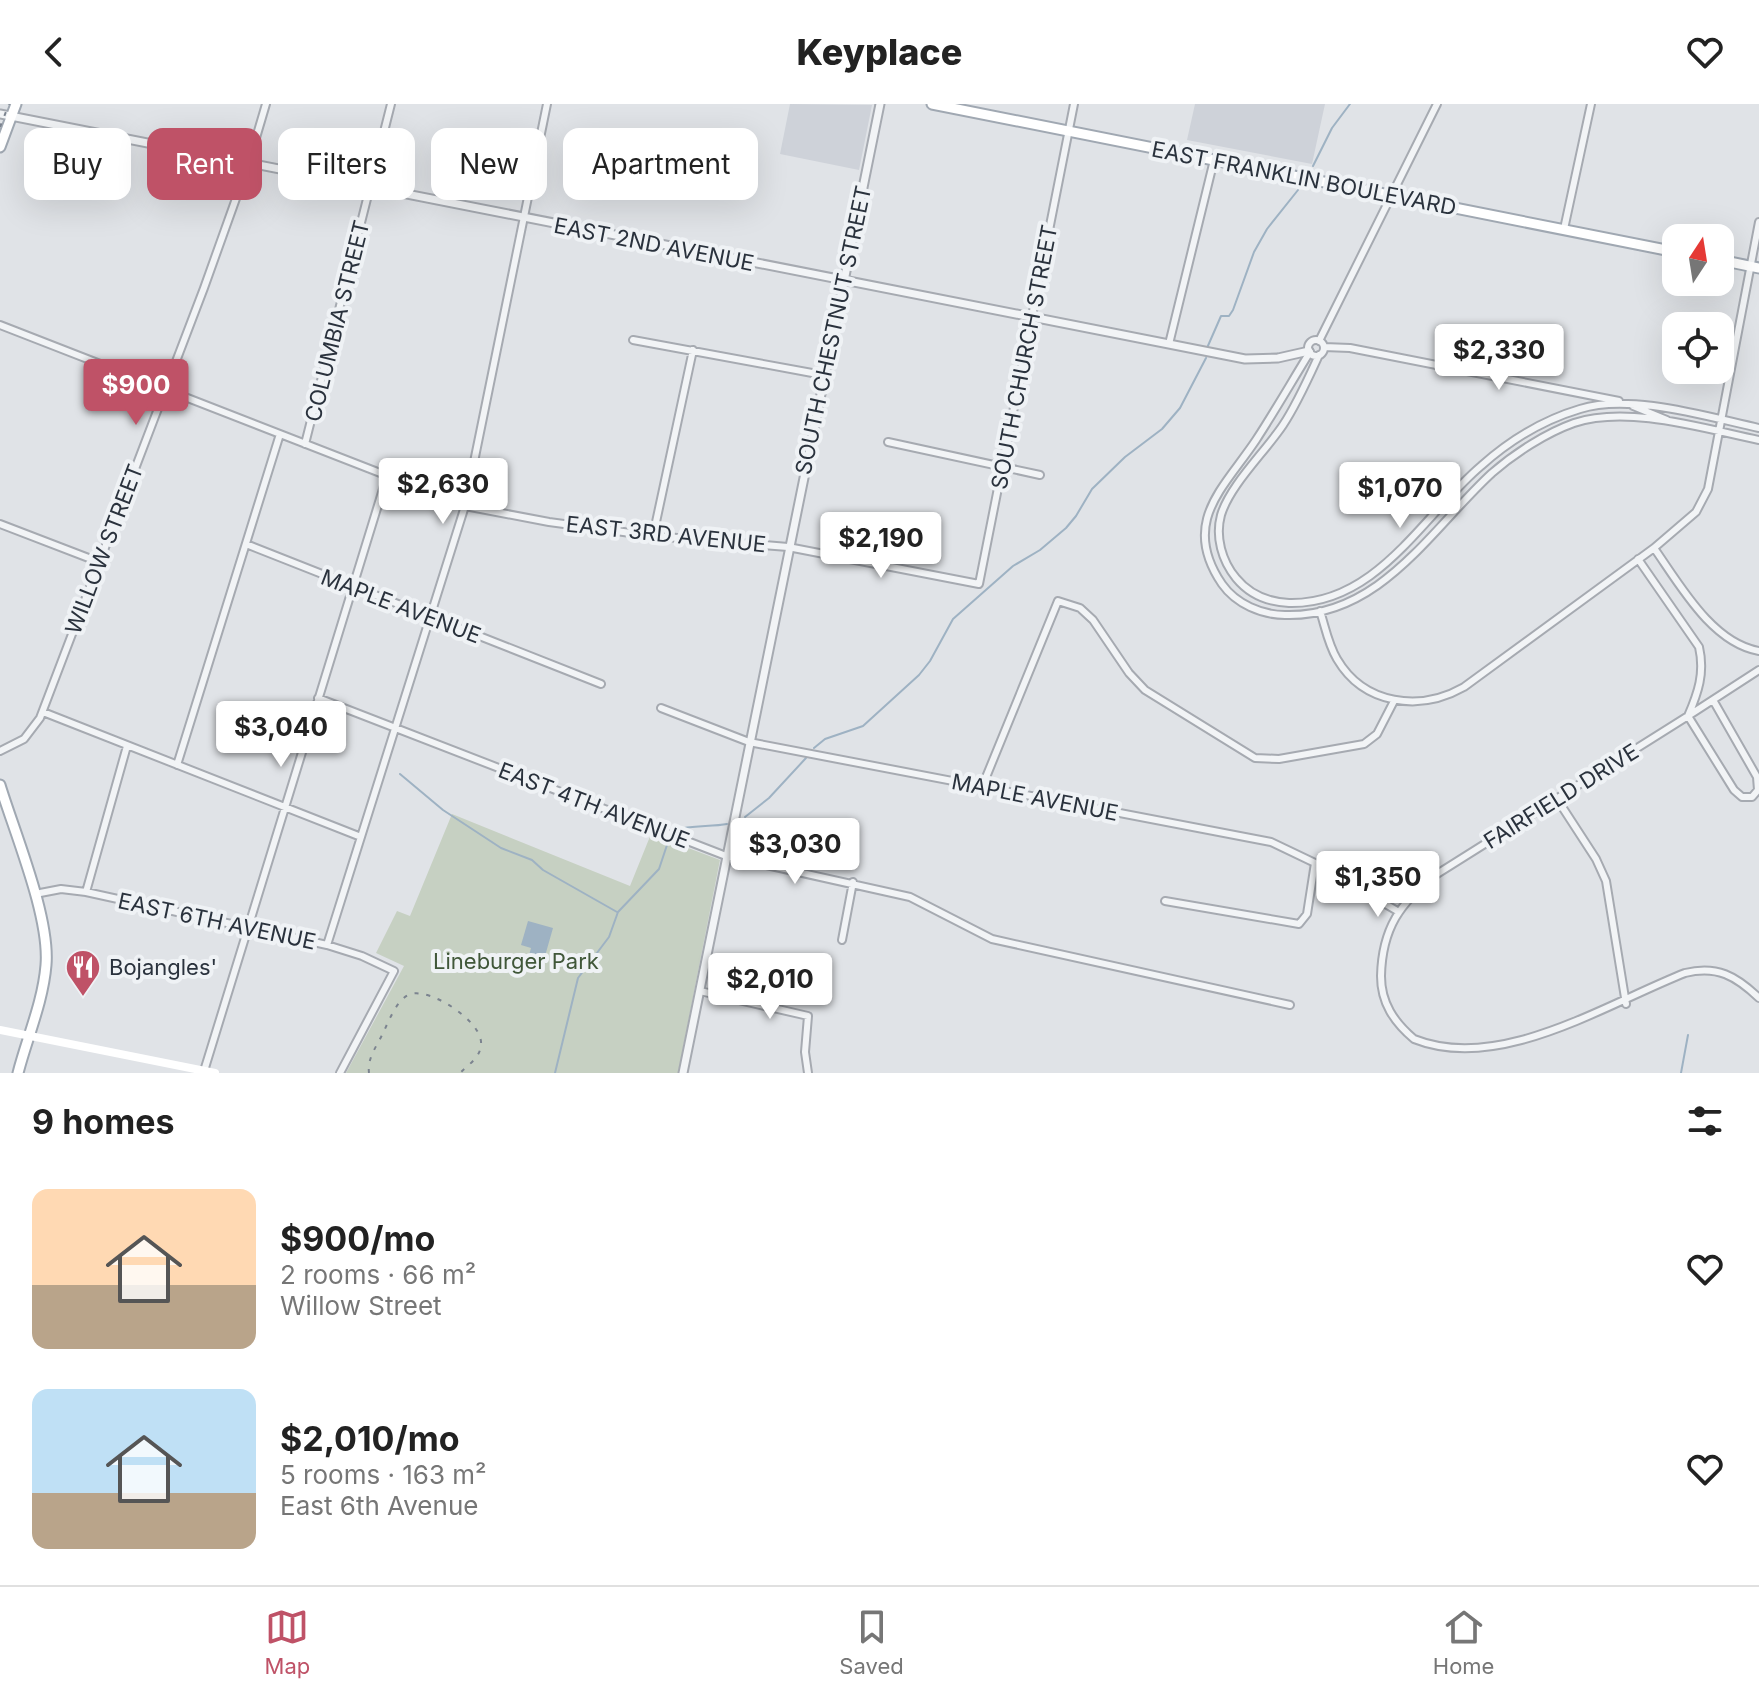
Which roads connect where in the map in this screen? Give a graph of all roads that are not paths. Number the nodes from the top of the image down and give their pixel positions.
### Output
1 (16, 104) edge
2 (266, 104) edge
3 (391, 104) edge
4 (547, 104) edge
5 (880, 104) edge
6 (932, 104) edge
7 (1074, 104) edge
8 (1437, 104) edge
9 (1591, 104) edge
10 (0, 114) edge
11 (11, 117) junction
12 (259, 128) edge
13 (385, 128) edge
14 (1069, 131) junction
15 (147, 145) edge
16 (0, 147) edge
17 (1214, 160) junction
18 (1394, 195) junction
19 (415, 197) edge
20 (235, 200) edge
21 (368, 200) edge
22 (523, 219) junction
23 (1759, 222) edge
24 (1564, 229) junction
25 (1662, 249) edge
26 (1734, 263) edge
27 (1754, 267) edge
28 (843, 281) junction
29 (1032, 318) junction
30 (0, 325) edge
31 (633, 340) dead end
32 (1169, 344) junction
33 (1322, 344) junction
34 (693, 350) junction
35 (1309, 351) junction
36 (1319, 355) junction
37 (823, 375) junction
38 (166, 390) junction
39 (1625, 402) junction
40 (1719, 419) junction
41 (1676, 424) junction
42 (1759, 428) edge
43 (1717, 432) junction
44 (280, 434) junction
45 (1759, 440) edge
46 (888, 442) dead end
47 (305, 444) junction
48 (1003, 467) junction
49 (1040, 475) dead end
50 (387, 476) junction
51 (465, 506) junction
52 (0, 524) edge
53 (653, 536) junction
54 (246, 544) junction
55 (788, 547) junction
56 (1654, 548) junction
57 (1638, 559) junction
58 (99, 562) junction
59 (979, 584) joint
60 (353, 587) junction
61 (1316, 600) junction
62 (1320, 611) junction
63 (430, 617) junction
64 (1759, 651) edge
65 (1759, 670) edge
66 (601, 684) dead end
67 (318, 698) junction
68 (1713, 700) junction
69 (1394, 701) junction
70 (661, 708) dead end
71 (43, 712) junction
72 (1688, 716) junction
73 (395, 727) junction
74 (749, 742) junction
75 (127, 746) junction
76 (0, 751) edge
77 (177, 765) junction
78 (0, 785) edge
79 (982, 787) junction
80 (1557, 799) junction
81 (285, 807) junction
82 (5, 817) edge
83 (361, 837) junction
84 (726, 856) junction
85 (1315, 863) junction
86 (853, 882) junction
87 (86, 892) junction
88 (35, 894) junction
89 (1165, 901) dead end
90 (1399, 912) junction
91 (247, 927) junction
92 (842, 940) dead end
93 (327, 945) junction
94 (700, 991) junction
95 (1759, 998) edge
96 (1626, 1004) junction
97 (1290, 1005) dead end
98 (1579, 1029) dead end
99 (0, 1030) edge
100 (29, 1035) junction
101 (1432, 1052) dead end
102 (204, 1071) junction
103 (18, 1073) edge
104 (215, 1073) edge
105 (340, 1073) edge
106 (683, 1073) edge
107 (808, 1073) edge

1 - 11 main road
2 - 12 street, WILLOW STREET
3 - 13 street, COLUMBIA STREET
4 - 22 street
5 - 28 street, SOUTH CHESTNUT STREET
6 - 14 main road, EAST FRANKLIN BOULEVARD
7 - 14 street, SOUTH CHURCH STREET
8 - 18 street
9 - 24 street
10 - 11 street, EAST 2ND AVENUE
11 - 15 street, EAST 2ND AVENUE
11 - 16 main road
14 - 17 main road, EAST FRANKLIN BOULEVARD
14 - 29 street, SOUTH CHURCH STREET
17 - 18 main road, EAST FRANKLIN BOULEVARD
17 - 32 street
18 - 24 main road, EAST FRANKLIN BOULEVARD
18 - 33 street
19 - 22 street, EAST 2ND AVENUE
20 - 38 street, WILLOW STREET
21 - 47 street, COLUMBIA STREET
22 - 28 street, EAST 2ND AVENUE
22 - 51 street
23 - 27 street
24 - 25 main road, EAST FRANKLIN BOULEVARD
26 - 27 main road
27 - 40 street
28 - 29 street, EAST 2ND AVENUE
28 - 37 street, SOUTH CHESTNUT STREET
29 - 32 street, EAST 2ND AVENUE
29 - 48 street, SOUTH CHURCH STREET
30 - 38 street, EAST 3RD AVENUE
31 - 34 street
32 - 35 street, EAST 2ND AVENUE
33 - 35 street
33 - 36 street
33 - 39 street
34 - 37 street
34 - 53 street
35 - 36 street
35 - 62 street
36 - 61 street
37 - 55 street, SOUTH CHESTNUT STREET
38 - 44 street, EAST 3RD AVENUE
38 - 58 street, WILLOW STREET
39 - 40 street
39 - 41 street
39 - 61 street
40 - 42 street
40 - 43 street
41 - 43 street
41 - 62 street
43 - 45 street
43 - 56 street
44 - 47 street, EAST 3RD AVENUE
44 - 54 street
46 - 48 street
47 - 50 street, EAST 3RD AVENUE
48 - 49 street
48 - 59 street, SOUTH CHURCH STREET
50 - 51 street, EAST 3RD AVENUE
50 - 60 street
51 - 53 street, EAST 3RD AVENUE
51 - 63 street
52 - 58 street
53 - 55 street, EAST 3RD AVENUE
54 - 60 street, MAPLE AVENUE
54 - 77 street
55 - 59 street, EAST 3RD AVENUE
55 - 74 street, SOUTH CHESTNUT STREET
56 - 57 street
56 - 64 street
57 - 69 street
57 - 72 street
58 - 71 street, WILLOW STREET
60 - 63 street, MAPLE AVENUE
60 - 67 street
61 - 62 street
62 - 69 street
63 - 66 street, MAPLE AVENUE
63 - 73 street
65 - 68 street, FAIRFIELD DRIVE
67 - 73 street, EAST 4TH AVENUE
67 - 81 street
68 - 72 street, FAIRFIELD DRIVE
68 - 72 street
69 - 79 street
70 - 74 street, MAPLE AVENUE
71 - 75 street
71 - 76 street, WILLOW STREET
72 - 80 street, FAIRFIELD DRIVE
73 - 83 street
73 - 84 street, EAST 4TH AVENUE
74 - 79 street, MAPLE AVENUE
74 - 84 street, SOUTH CHESTNUT STREET
75 - 77 street
75 - 87 street
77 - 81 street
78 - 82 main road
79 - 85 street, MAPLE AVENUE
80 - 90 street, FAIRFIELD DRIVE
80 - 96 street
81 - 83 street
81 - 91 street
82 - 88 main road
83 - 93 street
84 - 86 street, EAST 4TH AVENUE
84 - 94 street, SOUTH CHESTNUT STREET
85 - 89 street
85 - 90 street, MAPLE AVENUE
86 - 92 street
86 - 97 street, EAST 4TH AVENUE
87 - 88 street, EAST 6TH AVENUE
87 - 91 street, EAST 6TH AVENUE
88 - 100 main road
90 - 101 street, FAIRFIELD DRIVE
91 - 93 street, EAST 6TH AVENUE
91 - 102 street
93 - 105 street, EAST 6TH AVENUE
94 - 106 street, SOUTH CHESTNUT STREET
94 - 107 street
95 - 96 street
96 - 98 street
99 - 100 main road
100 - 102 main road
100 - 103 main road
102 - 104 main road

